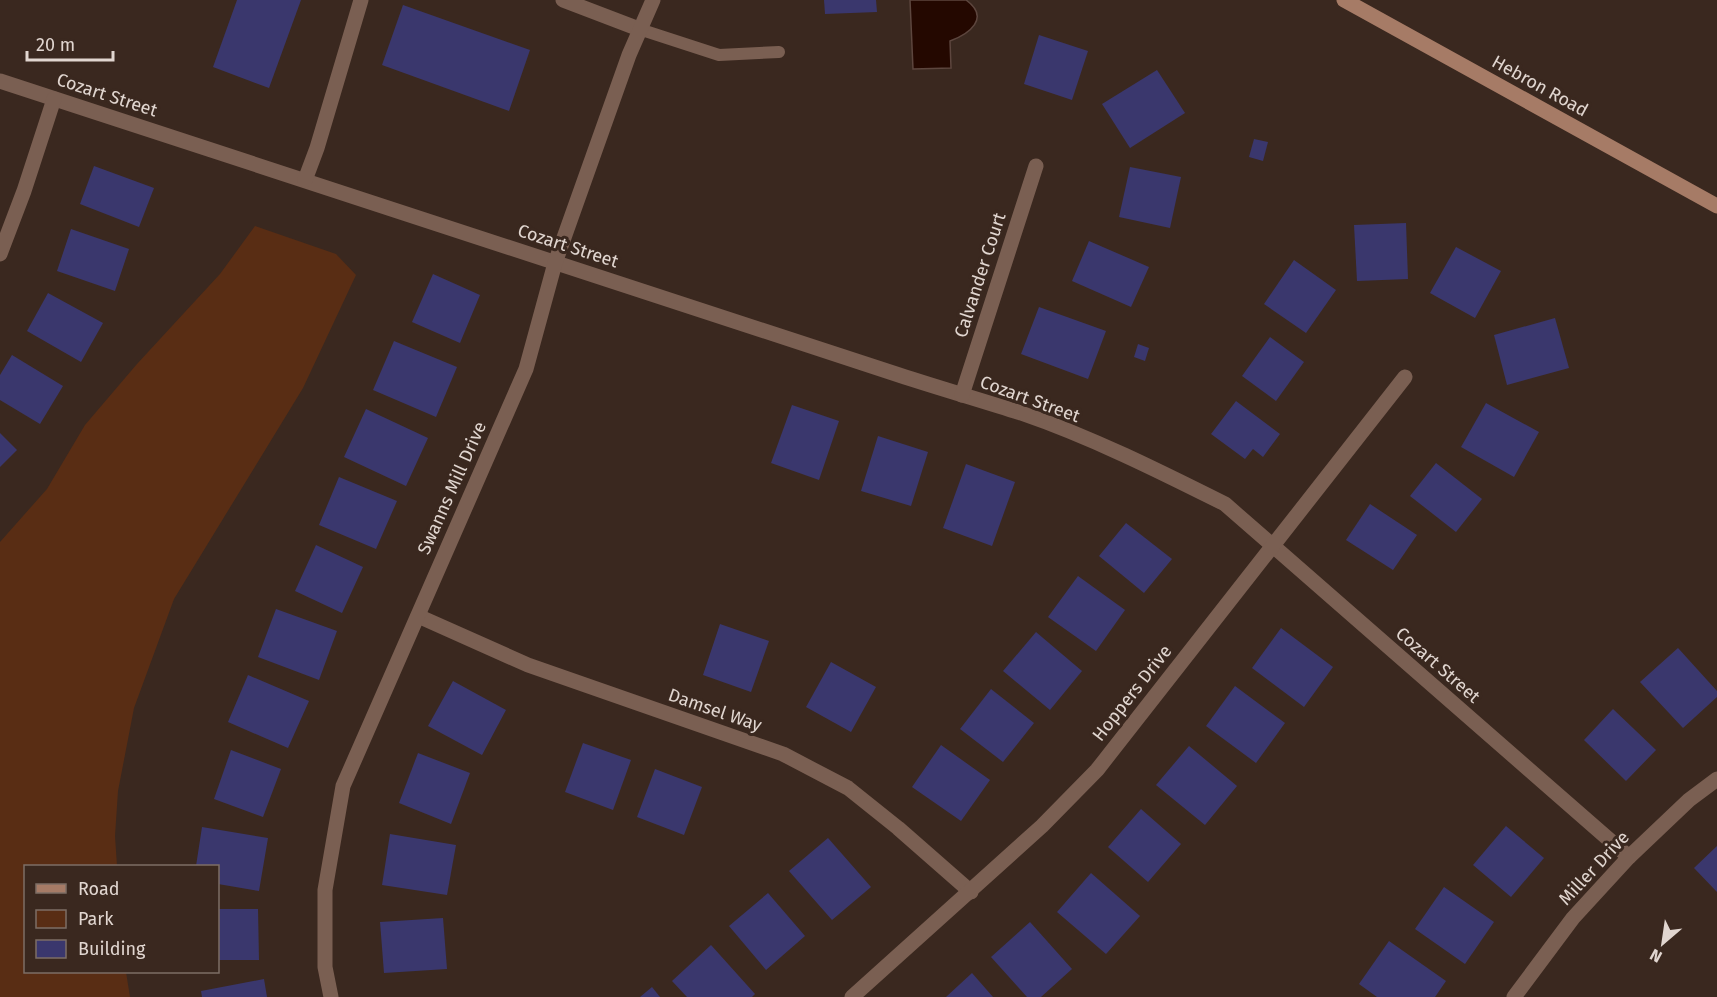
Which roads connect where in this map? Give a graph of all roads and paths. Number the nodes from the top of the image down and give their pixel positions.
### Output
1 (361, 0) edge
2 (563, 0) edge
3 (652, 0) edge
4 (1344, 0) edge
5 (639, 29) junction
6 (779, 52) dead end
7 (0, 81) edge
8 (54, 99) junction
9 (1036, 166) dead end
10 (304, 180) junction
11 (1717, 206) edge
12 (0, 254) edge
13 (555, 263) junction
14 (1405, 377) dead end
15 (962, 395) junction
16 (1272, 545) junction
17 (418, 616) junction
18 (1717, 779) edge
19 (1629, 857) junction
20 (971, 892) junction
21 (331, 997) edge
22 (852, 997) edge
23 (1514, 997) edge

1 - 10 street
2 - 5 street
3 - 5 street, Swanns Mill Drive
4 - 11 street, Hebron Road
5 - 6 lane
5 - 13 street, Swanns Mill Drive
7 - 8 street, Cozart Street
8 - 10 street, Cozart Street
8 - 12 street
9 - 15 street, Calvander Court
10 - 13 street, Cozart Street
13 - 15 street, Cozart Street
13 - 17 street, Swanns Mill Drive
14 - 16 street, Hoppers Drive
15 - 16 street, Cozart Street
16 - 19 street, Cozart Street
16 - 20 street, Hoppers Drive
17 - 20 street, Damsel Way
17 - 21 street, Swanns Mill Drive
18 - 19 street, Miller Drive
19 - 23 street, Miller Drive
20 - 22 street, Hoppers Drive

